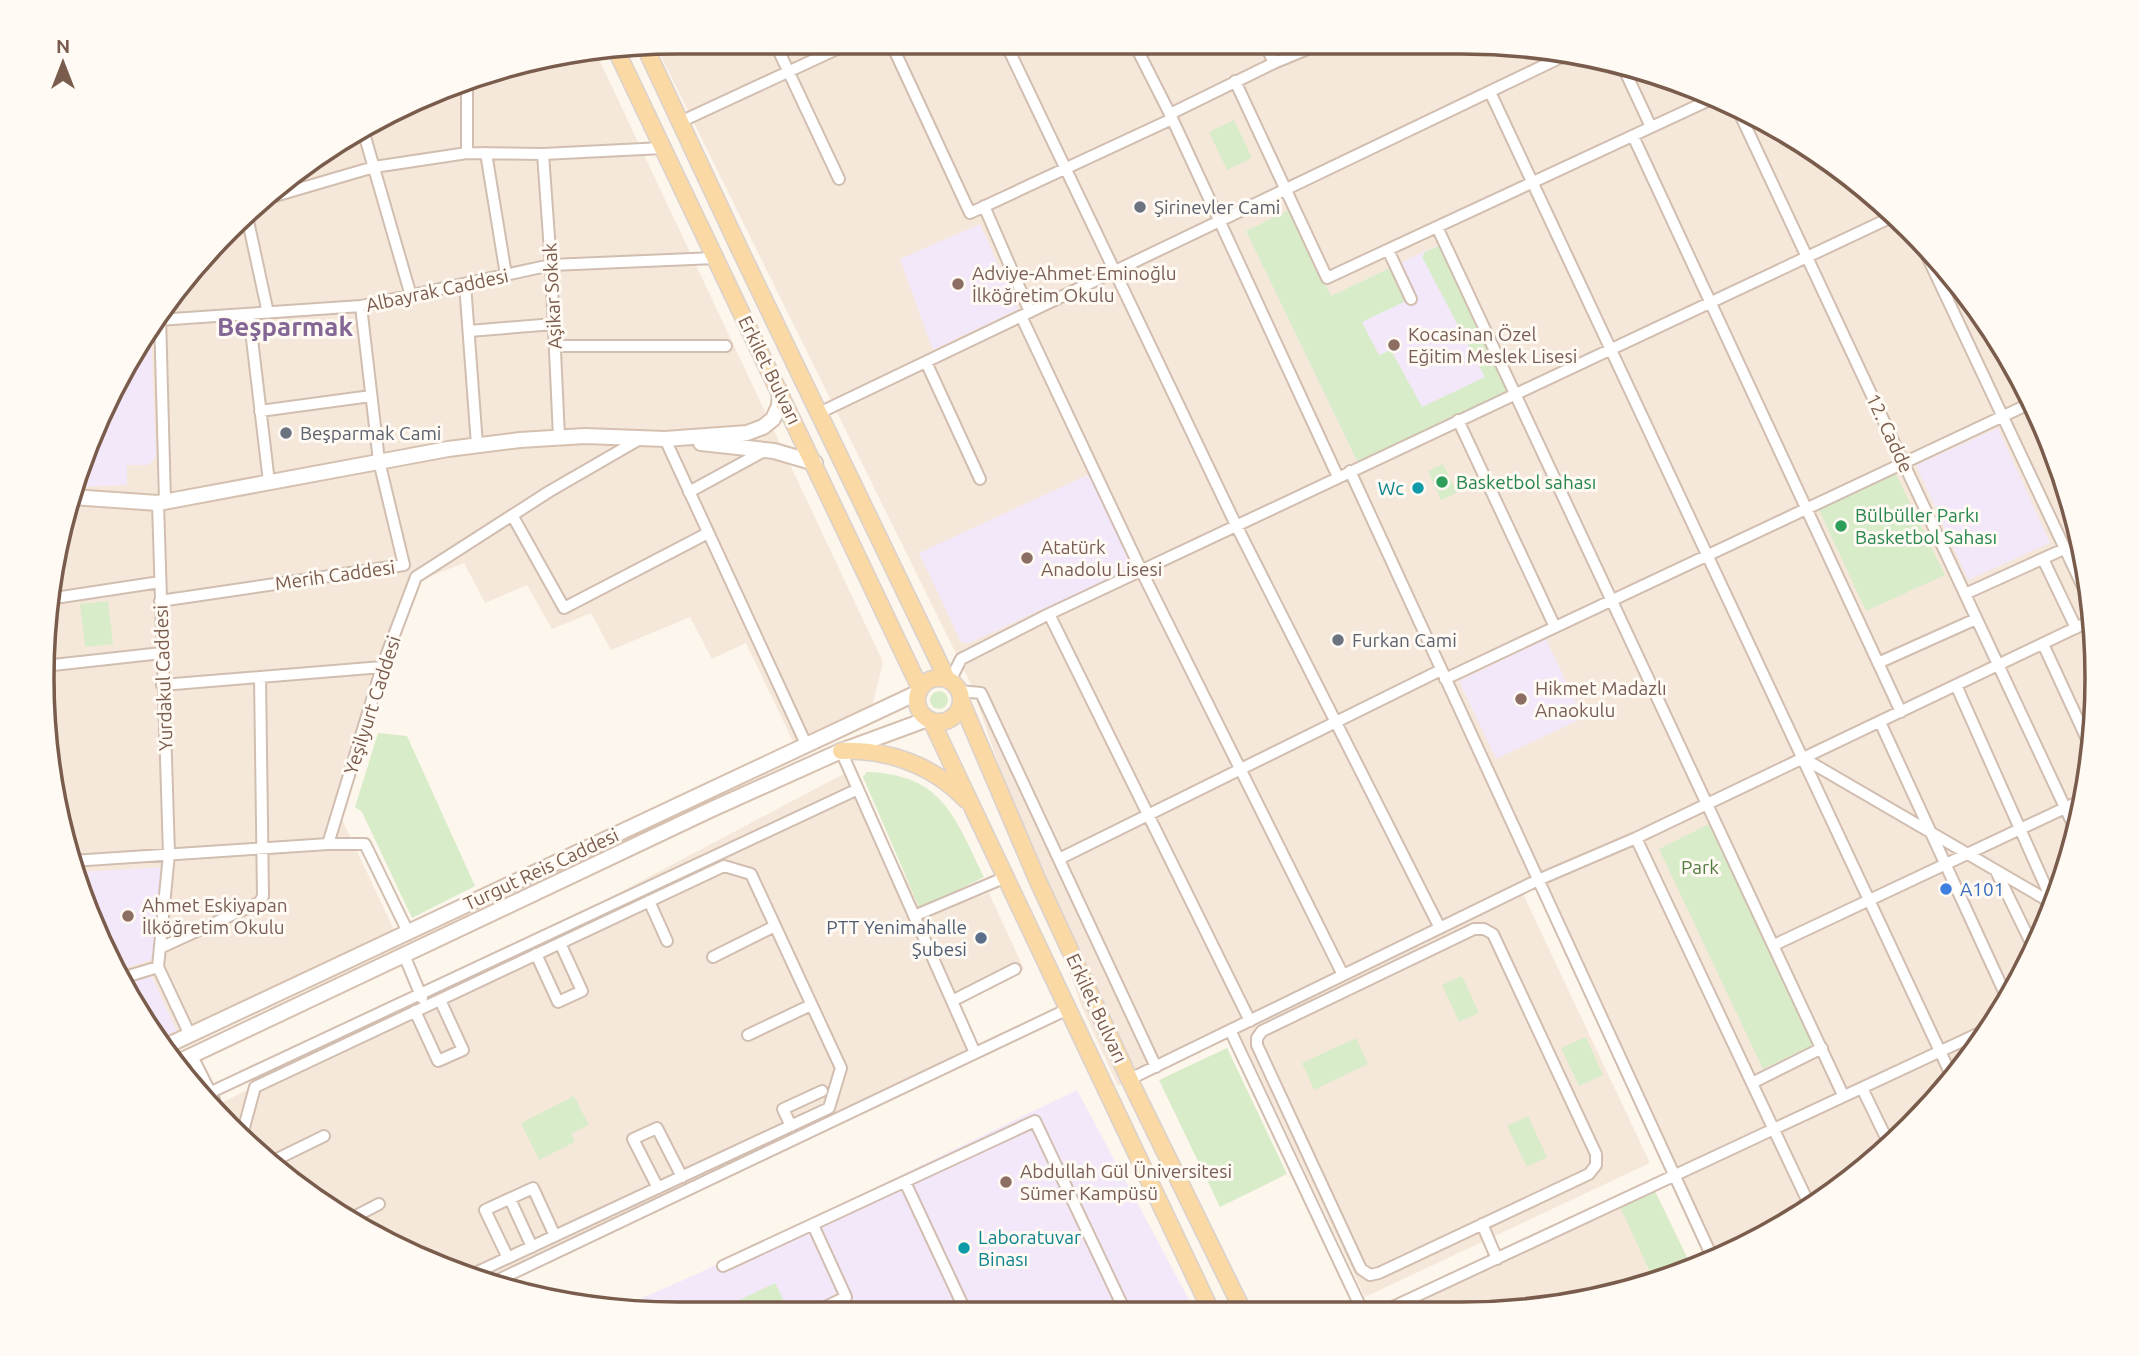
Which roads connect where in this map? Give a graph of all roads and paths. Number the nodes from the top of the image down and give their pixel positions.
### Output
1 (780, 54) edge
2 (827, 54) edge
3 (896, 54) edge
4 (1011, 54) edge
5 (1140, 54) edge
6 (1270, 54) edge
7 (1296, 54) edge
8 (650, 55) edge
9 (620, 58) edge
10 (1553, 62) edge
11 (1274, 63) junction
12 (789, 72) junction
13 (1628, 78) edge
14 (1235, 81) junction
15 (467, 91) edge
16 (1490, 92) junction
17 (1703, 103) edge
18 (1171, 117) junction
19 (680, 122) junction
20 (1744, 123) edge
21 (1651, 127) junction
22 (1633, 136) junction
23 (365, 138) edge
24 (663, 148) junction
25 (467, 153) junction
26 (486, 153) junction
27 (543, 154) junction
28 (374, 167) junction
29 (1065, 169) junction
30 (839, 179) dead end
31 (1533, 183) junction
32 (1286, 190) junction
33 (287, 193) edge
34 (985, 206) junction
35 (1884, 221) edge
36 (1218, 222) junction
37 (248, 226) edge
38 (1437, 227) junction
39 (1388, 250) junction
40 (1808, 256) junction
41 (715, 258) junction
42 (551, 265) junction
43 (1114, 272) junction
44 (1935, 273) edge
45 (506, 275) junction
46 (465, 284) junction
47 (411, 296) junction
48 (1411, 299) dead end
49 (1710, 302) junction
50 (361, 306) junction
51 (268, 313) junction
52 (249, 314) junction
53 (1026, 314) junction
54 (168, 318) edge
55 (554, 324) junction
56 (159, 331) edge
57 (469, 331) junction
58 (555, 346) junction
59 (726, 346) dead end
60 (1611, 347) junction
61 (926, 362) junction
62 (780, 391) junction
63 (1514, 393) junction
64 (372, 396) junction
65 (2022, 407) edge
66 (260, 411) junction
67 (819, 413) junction
68 (2003, 416) junction
69 (1458, 420) junction
70 (559, 437) junction
71 (643, 438) junction
72 (665, 439) junction
73 (477, 445) junction
74 (766, 450) junction
75 (379, 461) junction
76 (815, 463) junction
77 (1904, 463) junction
78 (1350, 471) junction
79 (1338, 477) junction
80 (980, 479) dead end
81 (269, 482) junction
82 (690, 492) junction
83 (81, 498) edge
84 (162, 502) junction
85 (1807, 509) junction
86 (512, 515) junction
87 (1236, 525) junction
88 (708, 533) junction
89 (2064, 549) junction
90 (1708, 555) junction
91 (2043, 559) junction
92 (404, 565) junction
93 (1141, 570) junction
94 (2075, 572) edge
95 (416, 577) junction
96 (160, 582) junction
97 (1965, 594) junction
98 (60, 597) edge
99 (160, 601) junction
100 (1612, 601) junction
101 (1049, 614) junction
102 (1976, 618) junction
103 (2082, 625) edge
104 (1555, 627) junction
105 (2076, 628) junction
106 (2043, 644) junction
107 (162, 653) junction
108 (1878, 663) junction
109 (55, 665) edge
110 (1997, 665) junction
111 (382, 667) junction
112 (1443, 674) junction
113 (260, 677) junction
114 (162, 685) junction
115 (1956, 685) junction
116 (955, 688) junction
117 (919, 690) junction
118 (1901, 712) junction
119 (929, 719) junction
120 (1335, 722) junction
121 (1880, 722) junction
122 (2082, 729) edge
123 (806, 744) junction
124 (841, 751) junction
125 (1803, 758) junction
126 (1240, 769) junction
127 (858, 789) junction
128 (1707, 804) junction
129 (2072, 805) edge
130 (973, 806) junction
131 (2065, 808) junction
132 (1149, 815) junction
133 (2069, 816) edge
134 (2020, 829) junction
135 (1931, 833) junction
136 (1636, 838) junction
137 (328, 844) junction
138 (264, 848) junction
139 (169, 854) junction
140 (1968, 854) junction
141 (1059, 859) junction
142 (82, 860) edge
143 (1946, 864) junction
144 (1996, 871) junction
145 (1006, 877) junction
146 (1538, 880) junction
147 (2047, 891) edge
148 (2044, 898) edge
149 (1870, 900) junction
150 (649, 901) junction
151 (914, 916) junction
152 (775, 926) junction
153 (1440, 928) junction
154 (408, 932) junction
155 (2028, 937) edge
156 (667, 941) dead end
157 (560, 943) junction
158 (1774, 945) junction
159 (160, 948) junction
160 (536, 954) junction
161 (404, 955) junction
162 (713, 957) dead end
163 (158, 967) junction
164 (1015, 969) dead end
165 (130, 975) edge
166 (1343, 975) junction
167 (2002, 988) edge
168 (421, 994) junction
169 (440, 1000) junction
170 (952, 1001) junction
171 (811, 1005) junction
172 (421, 1009) junction
173 (1068, 1009) junction
174 (1250, 1021) junction
175 (1230, 1030) junction
176 (190, 1035) junction
177 (748, 1035) dead end
178 (1971, 1038) edge
179 (172, 1043) edge
180 (1822, 1048) junction
181 (1940, 1052) junction
182 (975, 1053) junction
183 (192, 1056) junction
184 (184, 1059) edge
185 (1156, 1067) junction
186 (1948, 1068) edge
187 (1130, 1079) junction
188 (204, 1083) edge
189 (1752, 1083) junction
190 (1863, 1088) junction
191 (822, 1091) dead end
192 (214, 1094) edge
193 (1843, 1096) junction
194 (244, 1126) edge
195 (790, 1126) junction
196 (1774, 1128) junction
197 (1885, 1135) edge
198 (324, 1136) dead end
199 (280, 1158) edge
200 (1673, 1176) junction
201 (682, 1177) junction
202 (905, 1182) junction
203 (658, 1188) junction
204 (1806, 1198) edge
205 (510, 1199) junction
206 (379, 1204) dead end
207 (360, 1214) edge
208 (1482, 1224) junction
209 (813, 1225) junction
210 (555, 1236) junction
211 (532, 1247) junction
212 (1709, 1250) edge
213 (508, 1258) junction
214 (1497, 1259) junction
215 (723, 1266) dead end
216 (482, 1270) edge
217 (505, 1277) edge
218 (836, 1302) edge
219 (961, 1302) edge
220 (1121, 1302) edge
221 (1207, 1302) edge
222 (1239, 1302) edge
223 (1358, 1302) edge
224 (1404, 1302) edge

1 - 12 street
2 - 12 street
3 - 34 street
4 - 29 street
5 - 18 street
6 - 11 street
7 - 11 street
8 - 19 main road, Erkilet Bulvarı
9 - 24 main road, Erkilet Bulvarı
10 - 16 street
11 - 14 street
12 - 19 street
12 - 30 street
13 - 21 street
14 - 18 street
14 - 32 street
15 - 25 street
16 - 31 street
16 - 32 street
17 - 21 street
18 - 29 street
18 - 36 street
19 - 67 main road, Erkilet Bulvarı
20 - 40 street, 12. Cadde
21 - 22 street
22 - 31 street
22 - 49 street
23 - 28 street
24 - 27 street
24 - 41 main road, Erkilet Bulvarı
25 - 26 street
25 - 28 street
26 - 27 street
26 - 45 street
27 - 42 street, Aşikar Sokak
28 - 33 street
28 - 47 street
29 - 34 street
29 - 43 street
31 - 38 street
31 - 60 street
32 - 36 street
32 - 39 street
34 - 53 street
35 - 40 street
36 - 43 street
36 - 79 street
37 - 51 street
38 - 39 street
38 - 63 street
39 - 48 street
40 - 49 street
40 - 77 street, 12. Cadde
41 - 42 street, Albayrak Caddesi
41 - 62 main road, Erkilet Bulvarı
42 - 45 street, Albayrak Caddesi
42 - 55 street, Aşikar Sokak
43 - 53 street
43 - 87 street
44 - 68 street
45 - 46 street, Albayrak Caddesi
46 - 47 street, Albayrak Caddesi
46 - 57 street
47 - 50 street, Albayrak Caddesi
49 - 60 street
49 - 85 street
50 - 51 street, Albayrak Caddesi
50 - 64 street, Merih Caddesi
51 - 52 street, Albayrak Caddesi
52 - 54 street, Albayrak Caddesi
52 - 66 street
53 - 61 street
53 - 93 street
55 - 57 street
55 - 58 street, Aşikar Sokak
56 - 84 street, Yurdakul Caddesi
57 - 73 street
58 - 59 street
58 - 70 street, Aşikar Sokak
60 - 63 street
60 - 90 street
61 - 67 street
61 - 80 street
62 - 72 street
62 - 76 main road, Erkilet Bulvarı
63 - 69 street
63 - 100 street
64 - 66 street
64 - 75 street, Merih Caddesi
65 - 68 street
66 - 81 street
67 - 116 main road, Erkilet Bulvarı
68 - 77 street
68 - 89 street
69 - 78 street
69 - 104 street
70 - 71 street
70 - 73 street
71 - 72 street
71 - 86 street
72 - 74 street
72 - 82 street
73 - 75 street
74 - 76 street
74 - 82 street
75 - 81 street
75 - 92 street, Merih Caddesi
76 - 117 main road, Erkilet Bulvarı
77 - 85 street
77 - 97 street, 12. Cadde
78 - 79 street
78 - 112 street
79 - 87 street
81 - 84 street
82 - 88 street
83 - 84 street
84 - 96 street, Yurdakul Caddesi
85 - 90 street
85 - 108 street
86 - 88 street
86 - 95 street
87 - 93 street
87 - 120 street
88 - 123 street
89 - 91 street
89 - 94 street
90 - 100 street
90 - 125 street
91 - 97 street
91 - 105 street
92 - 95 street
92 - 99 street, Merih Caddesi
93 - 101 street
93 - 126 street
95 - 111 street, Yeşilyurt Caddesi
96 - 98 street
96 - 99 street, Yurdakul Caddesi
97 - 102 street, 12. Cadde
99 - 107 street, Yurdakul Caddesi
100 - 104 street
100 - 128 street
101 - 116 street
101 - 132 street
102 - 108 street
102 - 110 street, 12. Cadde
103 - 105 street
104 - 112 street
105 - 106 street
106 - 110 street
106 - 122 street
107 - 109 street
107 - 114 street, Yurdakul Caddesi
108 - 118 street
110 - 115 street
110 - 131 street, 12. Cadde
111 - 113 street
111 - 137 street, Yeşilyurt Caddesi
112 - 120 street
112 - 146 street
113 - 114 street
113 - 138 street
114 - 139 street, Yurdakul Caddesi
115 - 118 street
115 - 134 street
116 - 117 main road
116 - 119 main road
116 - 141 street
116 - 187 main road, Erkilet Bulvarı
117 - 119 main road
117 - 123 street, Turgut Reis Caddesi
118 - 121 street
119 - 124 street, Turgut Reis Caddesi
119 - 130 main road, Erkilet Bulvarı
120 - 126 street
120 - 153 street
121 - 125 street
121 - 135 street
123 - 154 street, Turgut Reis Caddesi
124 - 127 street
124 - 130 main road
124 - 161 street, Turgut Reis Caddesi
125 - 128 street
125 - 135 street
125 - 149 street
126 - 132 street
126 - 166 street
127 - 151 street
127 - 168 street
128 - 136 street
128 - 158 street
129 - 131 street
130 - 145 main road, Erkilet Bulvarı
131 - 133 street, 12. Cadde
131 - 134 street
132 - 141 street
132 - 174 street
134 - 140 street
134 - 147 street
135 - 140 street
135 - 143 street
136 - 146 street
136 - 189 street
137 - 138 street
137 - 154 street
138 - 139 street
138 - 159 street
139 - 142 street
139 - 159 street, Yurdakul Caddesi
140 - 143 street
140 - 144 street
141 - 185 street
143 - 149 street
143 - 167 street
144 - 148 street
144 - 155 street
145 - 151 street
145 - 173 main road, Erkilet Bulvarı
146 - 153 street
146 - 200 street
149 - 158 street
149 - 181 street
150 - 152 street
150 - 156 street
150 - 157 street
151 - 170 street
152 - 162 street
152 - 171 street
153 - 166 street
154 - 176 street, Turgut Reis Caddesi
157 - 160 street
157 - 160 street
158 - 180 street
159 - 163 street, Yurdakul Caddesi
160 - 169 street
161 - 168 street
161 - 183 street, Turgut Reis Caddesi
163 - 165 street
163 - 176 street
164 - 170 street
166 - 174 street
168 - 172 street
168 - 192 street
169 - 172 street
169 - 172 street
170 - 182 street
171 - 177 street
171 - 195 street
172 - 194 street
173 - 182 street
173 - 221 main road, Erkilet Bulvarı
174 - 175 street
175 - 185 street
175 - 223 street
176 - 179 street, Turgut Reis Caddesi
178 - 181 street
180 - 189 street
180 - 193 street
181 - 186 street
181 - 190 street
182 - 217 street
183 - 184 street, Turgut Reis Caddesi
183 - 188 street
185 - 187 street
187 - 222 main road, Erkilet Bulvarı
189 - 196 street
190 - 193 street
190 - 197 street
191 - 195 street
193 - 196 street
195 - 201 street
196 - 200 street
196 - 204 street
198 - 199 street
200 - 212 street
200 - 214 street
201 - 203 street
201 - 203 street
202 - 209 street
202 - 219 street
202 - 220 street
203 - 210 street
205 - 210 street
205 - 211 street
205 - 213 street
206 - 207 street
208 - 208 street
208 - 214 street
209 - 215 street
209 - 218 street
210 - 211 street
211 - 213 street
213 - 216 street
214 - 224 street

